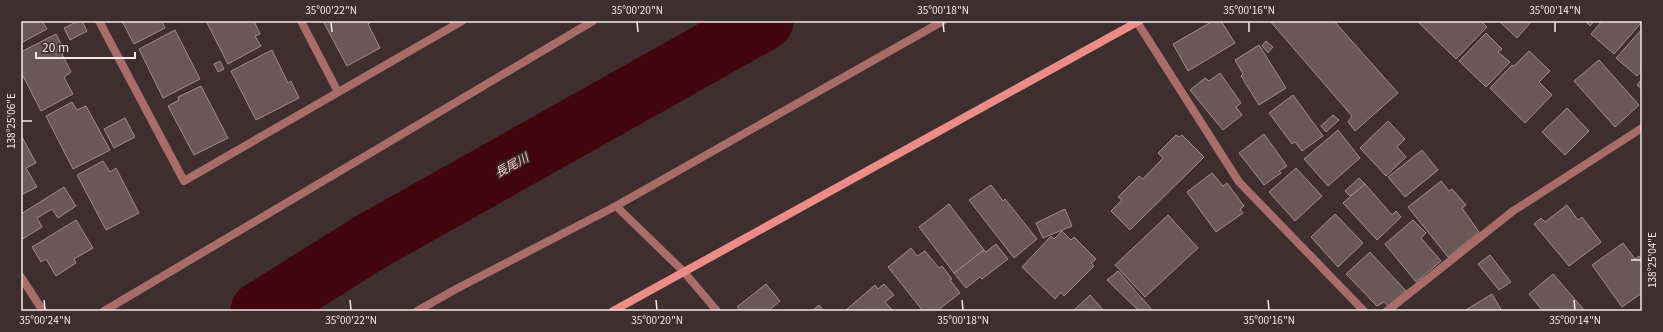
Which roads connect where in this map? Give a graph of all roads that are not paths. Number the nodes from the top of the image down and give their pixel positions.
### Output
1 (99, 21) edge
2 (301, 21) edge
3 (462, 21) edge
4 (593, 21) edge
5 (943, 21) edge
6 (1138, 22) edge
7 (338, 92) junction
8 (1641, 132) edge
9 (616, 206) junction
10 (684, 272) junction
11 (21, 277) edge
12 (43, 311) edge
13 (104, 311) edge
14 (417, 311) edge
15 (613, 311) edge
16 (717, 311) edge
17 (1364, 311) edge
18 (1386, 311) edge

1 - 7 street
2 - 7 street
3 - 7 street
4 - 13 street
5 - 9 street
6 - 10 street
6 - 17 street
8 - 18 street
9 - 10 street
9 - 14 street
10 - 15 street
10 - 16 street
11 - 12 street

